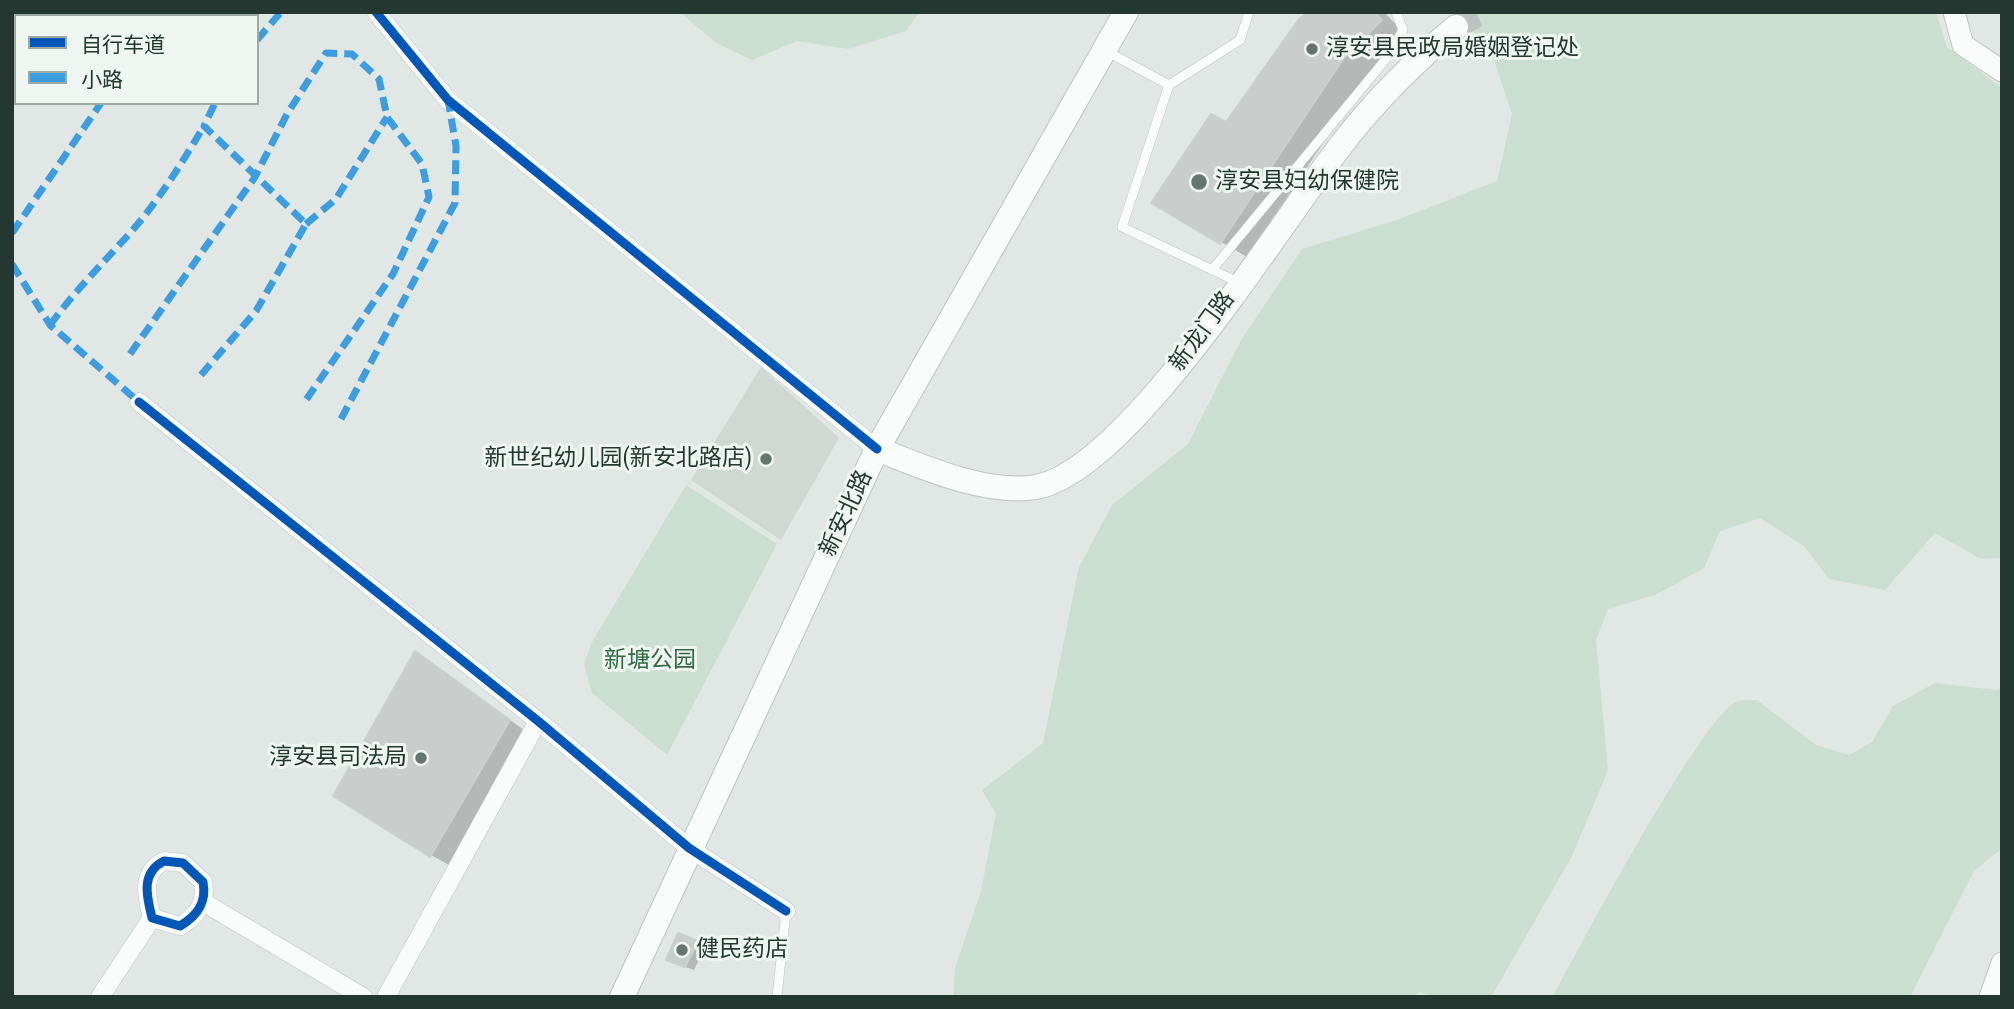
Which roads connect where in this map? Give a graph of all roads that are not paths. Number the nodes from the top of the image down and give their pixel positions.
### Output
1 (376, 12) edge
2 (1126, 12) edge
3 (1249, 12) edge
4 (1396, 12) edge
5 (1954, 12) edge
6 (1457, 27) tunnel mouth
7 (1104, 50) junction
8 (2002, 71) edge
9 (1169, 85) junction
10 (1212, 270) junction
11 (1240, 283) junction
12 (139, 402) dead end
13 (877, 449) junction
14 (538, 721) junction
15 (689, 848) junction
16 (203, 902) junction
17 (786, 911) joint
18 (152, 918) junction
19 (2002, 963) edge
20 (100, 997) edge
21 (363, 997) edge
22 (386, 997) edge
23 (622, 997) edge
24 (777, 997) edge
25 (1990, 997) edge

1 - 13 street
2 - 7 main road, 新安北路
3 - 9 lane
4 - 10 lane
5 - 8 street
6 - 11 main road, 新龙门路
7 - 9 lane
7 - 13 main road, 新安北路
9 - 10 lane
10 - 11 lane
11 - 13 main road, 新龙门路
12 - 14 street
13 - 15 main road, 新安北路
14 - 15 street
14 - 22 street
15 - 17 street
15 - 23 main road, 新安北路
16 - 18 street
16 - 18 street
16 - 21 street
17 - 24 lane
18 - 20 street
19 - 25 street

